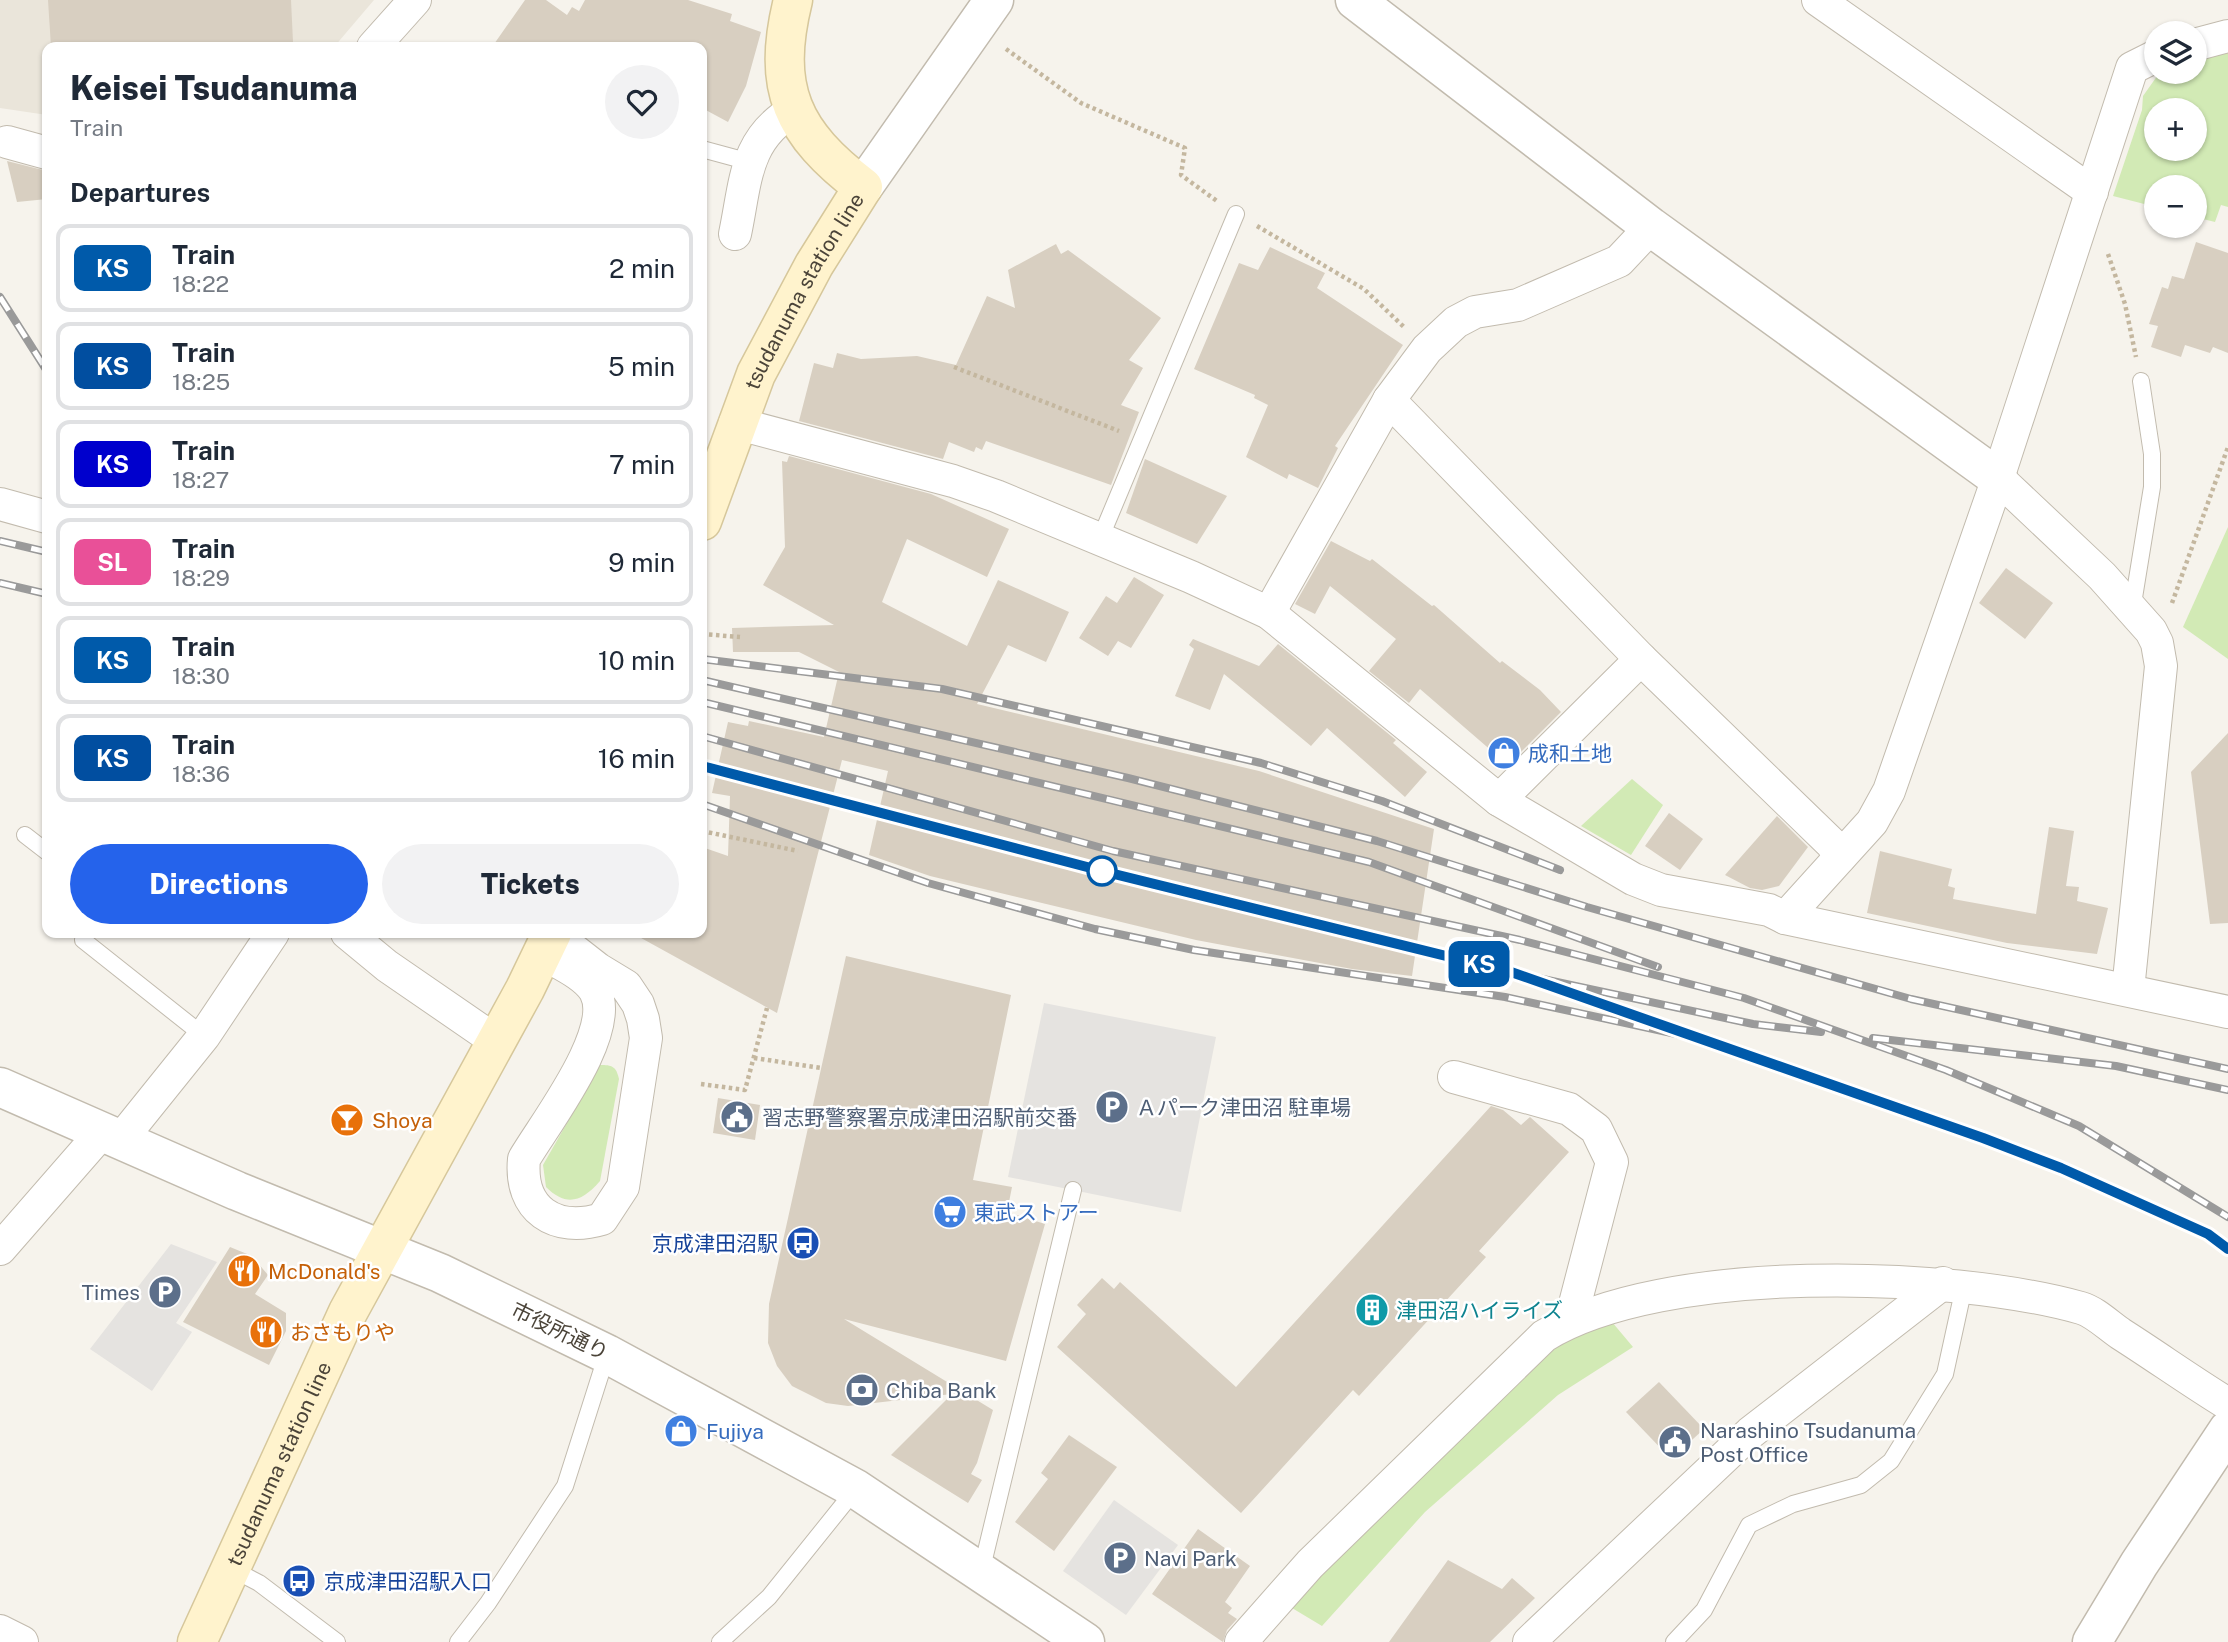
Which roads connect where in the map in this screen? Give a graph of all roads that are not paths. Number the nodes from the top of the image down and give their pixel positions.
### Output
1 (415, 0) edge
2 (793, 0) edge
3 (994, 0) edge
4 (1355, 0) edge
5 (1818, 0) edge
6 (2228, 36) edge
7 (377, 42) edge
8 (2207, 42) edge
9 (2144, 62) edge
10 (794, 110) junction
11 (7, 142) dead end
12 (707, 150) edge
13 (42, 152) edge
14 (750, 162) junction
15 (863, 187) junction
16 (2092, 192) junction
17 (1236, 214) road end
18 (1651, 227) junction
19 (735, 234) dead end
20 (2141, 381) road end
21 (1389, 401) junction
22 (735, 423) junction
23 (1998, 478) junction
24 (0, 504) edge
25 (707, 506) edge
26 (42, 516) edge
27 (1100, 539) junction
28 (2133, 610) junction
29 (1269, 613) junction
30 (1641, 659) junction
31 (1499, 800) junction
32 (25, 835) dead end
33 (42, 848) edge
34 (1840, 857) junction
35 (1785, 918) junction
36 (83, 938) edge
37 (270, 938) edge
38 (353, 938) edge
39 (549, 940) edge
40 (2128, 990) junction
41 (2228, 1012) edge
42 (204, 1036) junction
43 (496, 1041) junction
44 (593, 1043) junction
45 (643, 1059) junction
46 (1454, 1077) dead end
47 (0, 1087) edge
48 (113, 1135) junction
49 (1073, 1190) dead end
50 (0, 1249) edge
51 (381, 1249) junction
52 (1953, 1285) junction
53 (1571, 1320) junction
54 (607, 1354) junction
55 (2228, 1404) edge
56 (2228, 1430) edge
57 (856, 1489) junction
58 (230, 1569) junction
59 (981, 1572) junction
60 (0, 1630) edge
61 (22, 1642) edge
62 (197, 1642) edge
63 (337, 1642) edge
64 (458, 1642) edge
65 (720, 1642) edge
66 (1085, 1642) edge
67 (1241, 1642) edge
68 (1529, 1642) edge
69 (1674, 1642) edge
70 (2092, 1642) edge

1 - 7 street
2 - 10 main road, tsudanuma station line
3 - 15 street
4 - 18 street
5 - 16 street
6 - 8 street
9 - 16 street
10 - 14 street
10 - 15 main road, tsudanuma station line
11 - 13 street
12 - 14 lane
14 - 19 street
15 - 22 main road, tsudanuma station line
16 - 23 street
17 - 27 lane
18 - 21 street
18 - 23 street
20 - 28 lane
21 - 29 street
21 - 30 street
22 - 25 main road, tsudanuma station line
22 - 27 street
23 - 28 street
23 - 34 street
24 - 26 street
27 - 29 street
28 - 40 street
29 - 31 street
30 - 31 street
30 - 34 street
31 - 35 street
32 - 33 lane
34 - 35 street
35 - 40 street
36 - 42 lane
37 - 42 street
38 - 43 street
39 - 43 main road, tsudanuma station line
39 - 44 street
39 - 45 street
40 - 41 street
42 - 48 street
43 - 51 main road, tsudanuma station line
44 - 45 street
44 - 45 street
46 - 53 street
47 - 48 street, 市役所通り
48 - 50 street
48 - 51 street, 市役所通り
49 - 59 lane
51 - 54 street, 市役所通り
51 - 58 main road, tsudanuma station line
52 - 53 street
52 - 55 street
52 - 68 street
52 - 69 lane
53 - 67 street
54 - 57 street, 市役所通り
54 - 64 lane
56 - 70 street
57 - 59 street, 市役所通り
57 - 65 lane
58 - 62 main road, tsudanuma station line
58 - 63 lane
59 - 66 street, 市役所通り
60 - 61 street

